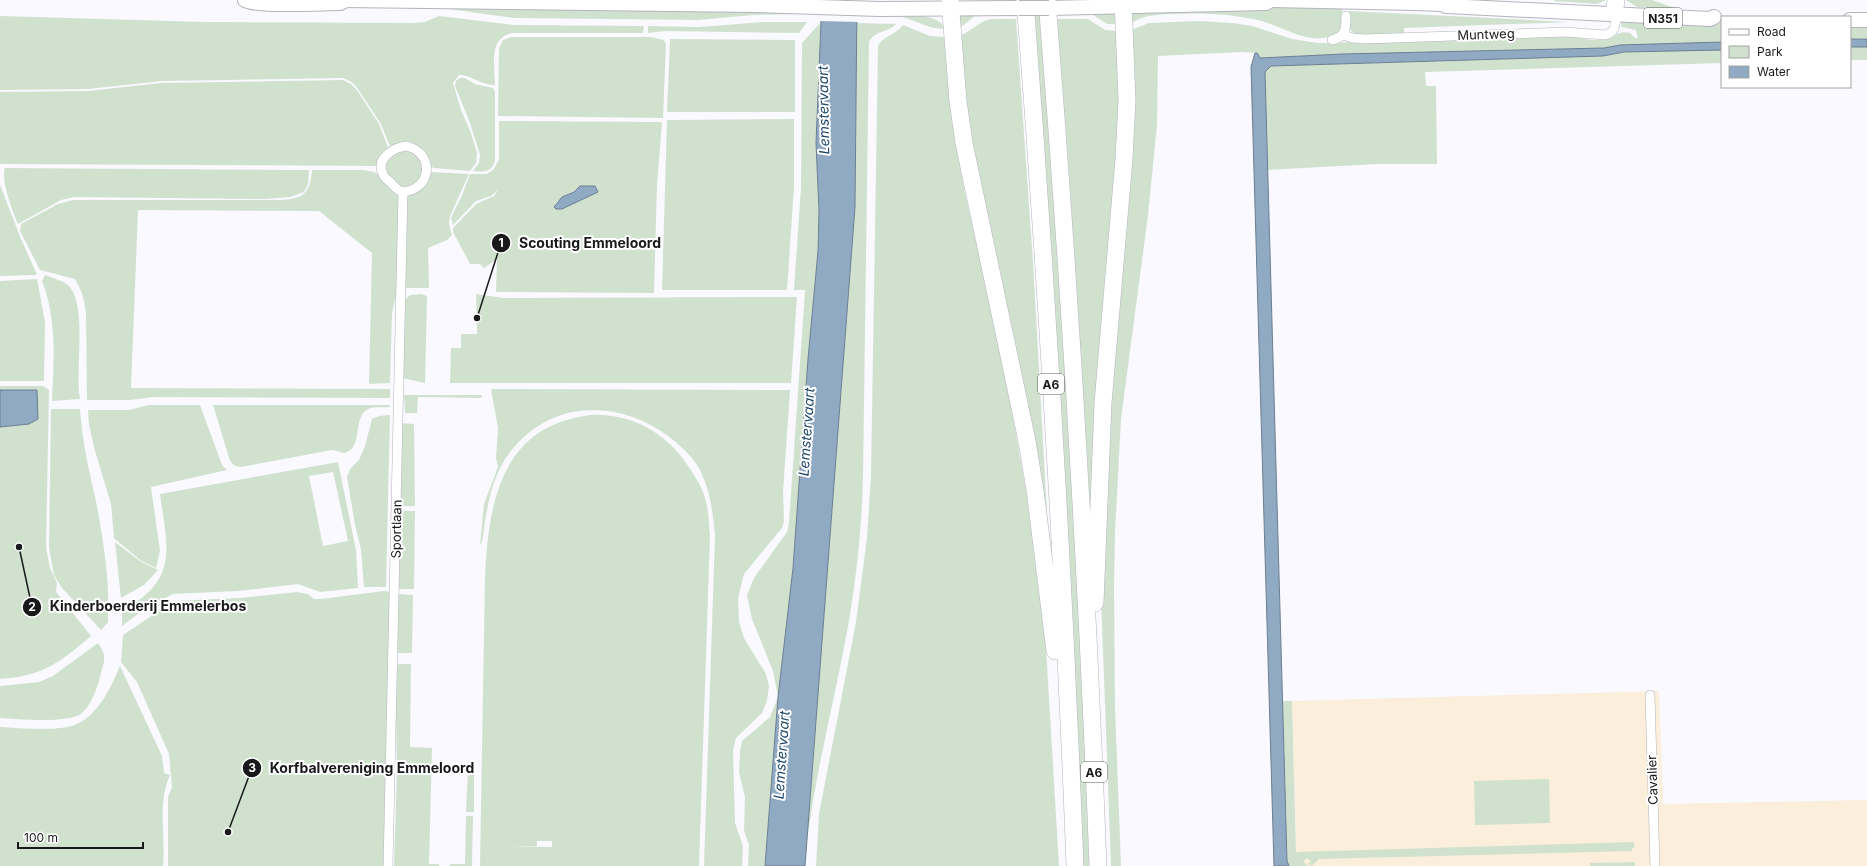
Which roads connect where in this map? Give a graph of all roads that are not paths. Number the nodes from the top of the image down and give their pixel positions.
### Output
1 (245, 0) edge
2 (343, 0) edge
3 (1019, 0) edge
4 (1025, 0) edge
5 (1047, 0) edge
6 (1271, 0) edge
7 (1123, 3) edge
8 (950, 4) edge
9 (1000, 5) edge
10 (1616, 6) edge
11 (1346, 16) dead end
12 (1718, 17) edge
13 (1851, 20) edge
14 (1867, 20) edge
15 (1343, 35) junction
16 (1332, 40) dead end
17 (403, 192) junction
18 (1090, 677) junction
19 (1650, 694) dead end
20 (1071, 768) junction
21 (388, 866) edge
22 (1075, 866) edge
23 (1098, 866) edge
24 (1655, 866) edge

1 - 2 main road, Muntweg / N351
2 - 8 main road, Muntweg / N351
3 - 9 main road, Muntweg / N351
4 - 20 highway, A6
5 - 18 highway, A6
6 - 7 main road, Muntweg / N351
6 - 10 main road, Muntweg / N351
7 - 9 main road, Muntweg / N351, bridge
7 - 18 highway, A6
8 - 9 main road, Muntweg / N351
8 - 20 highway, A6
10 - 12 main road, Muntweg / N351
10 - 15 street, Muntweg
11 - 15 street
13 - 14 main road
15 - 16 street
17 - 17 street
17 - 21 street, Sportlaan
18 - 23 highway, A6
19 - 24 street, Cavalier
20 - 22 highway, A6

